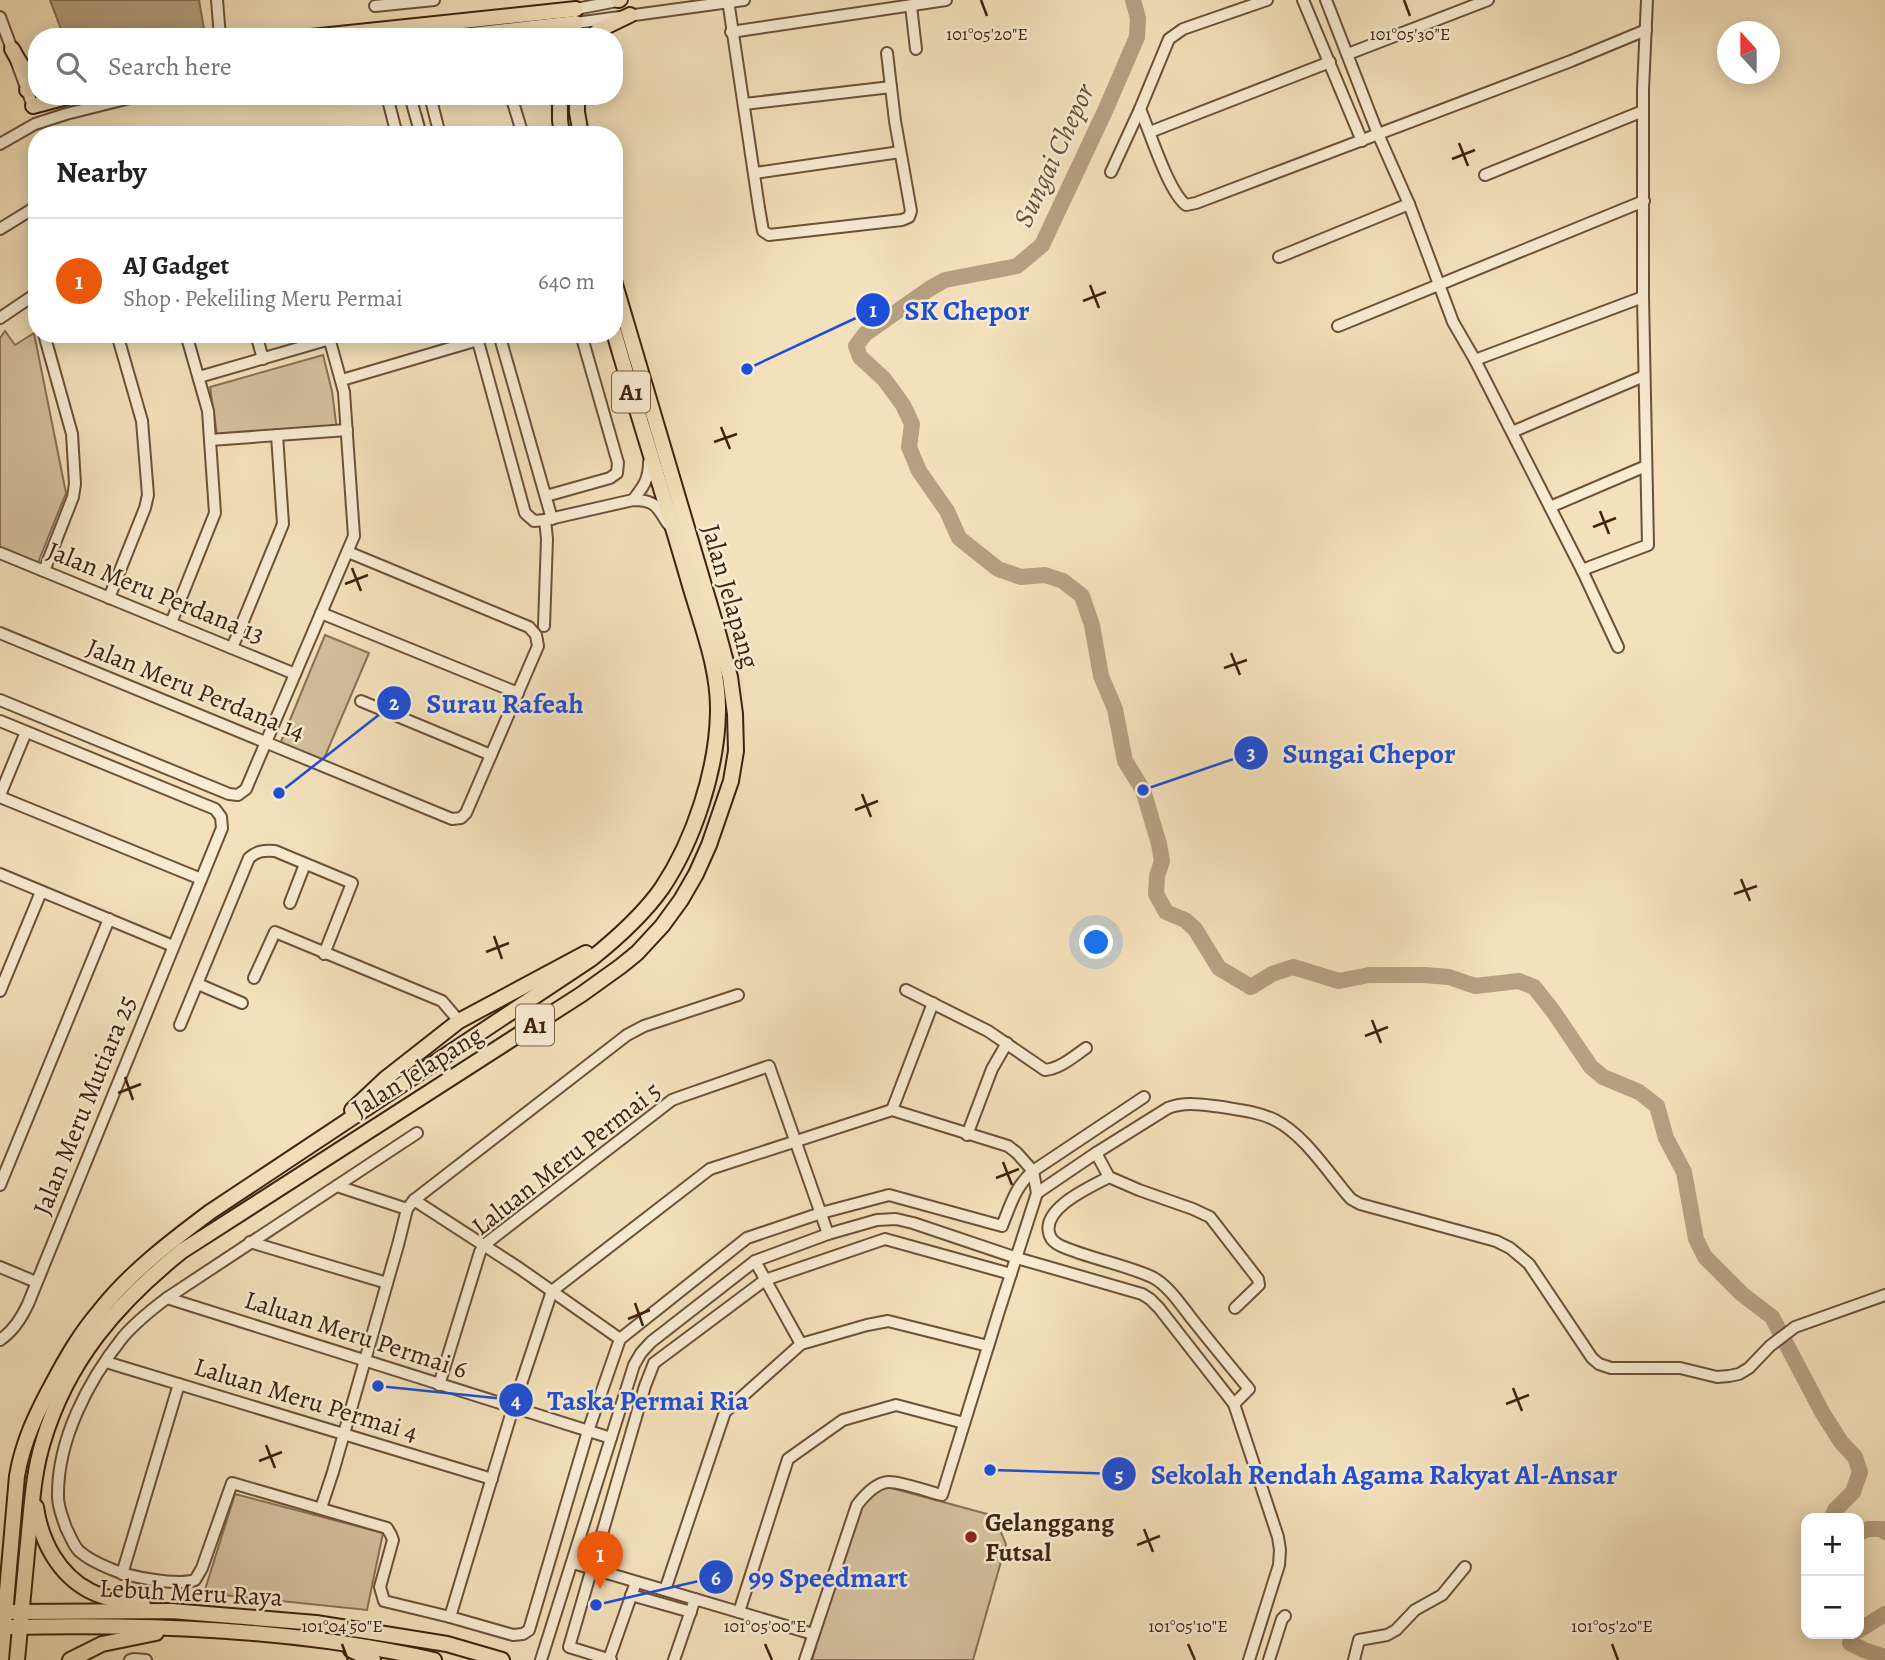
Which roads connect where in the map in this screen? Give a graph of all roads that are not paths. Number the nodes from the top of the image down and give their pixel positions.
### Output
1 (217, 0) edge
2 (364, 0) edge
3 (434, 0) edge
4 (545, 0) edge
5 (620, 0) edge
6 (744, 0) edge
7 (946, 0) edge
8 (1267, 0) edge
9 (1303, 0) edge
10 (1326, 0) edge
11 (1488, 0) edge
12 (1647, 0) edge
13 (728, 1) edge
14 (375, 3) edge
15 (911, 6) junction
16 (517, 15) junction
17 (630, 15) junction
18 (0, 17) edge
19 (576, 17) edge
20 (558, 18) edge
21 (219, 28) edge
22 (424, 28) edge
23 (518, 28) edge
24 (603, 28) edge
25 (1646, 30) junction
26 (731, 32) junction
27 (916, 49) dead end
28 (12, 50) joint
29 (887, 53) dead end
30 (1348, 54) junction
31 (1330, 62) junction
32 (28, 74) edge
33 (891, 87) junction
34 (744, 104) junction
35 (37, 105) edge
36 (102, 105) edge
37 (389, 105) edge
38 (413, 105) edge
39 (432, 105) edge
40 (514, 105) edge
41 (559, 105) edge
42 (577, 105) edge
43 (33, 106) edge
44 (1140, 109) junction
45 (1643, 111) junction
46 (32, 126) edge
47 (395, 126) edge
48 (418, 126) edge
49 (438, 126) edge
50 (520, 126) edge
51 (561, 126) edge
52 (579, 126) edge
53 (28, 128) edge
54 (1150, 132) junction
55 (1378, 134) junction
56 (1362, 141) junction
57 (0, 144) edge
58 (900, 152) junction
59 (1111, 172) dead end
60 (755, 173) junction
61 (1485, 175) dead end
62 (1644, 201) junction
63 (1409, 204) junction
64 (28, 212) edge
65 (0, 229) edge
66 (1279, 257) dead end
67 (1439, 285) junction
68 (1643, 297) junction
69 (28, 299) edge
70 (623, 311) edge
71 (0, 318) edge
72 (1338, 326) dead end
73 (47, 343) edge
74 (120, 343) edge
75 (190, 343) edge
76 (259, 343) edge
77 (311, 343) edge
78 (331, 343) edge
79 (458, 343) edge
80 (479, 343) edge
81 (502, 343) edge
82 (584, 343) edge
83 (617, 343) edge
84 (263, 359) junction
85 (1475, 360) junction
86 (1644, 376) junction
87 (199, 377) junction
88 (342, 380) junction
89 (348, 430) junction
90 (1512, 432) junction
91 (277, 435) junction
92 (210, 440) junction
93 (649, 451) junction
94 (1646, 466) junction
95 (546, 496) junction
96 (634, 500) junction
97 (1550, 507) junction
98 (549, 520) junction
99 (676, 536) junction
100 (348, 552) junction
101 (0, 553) edge
102 (1583, 570) junction
103 (44, 571) junction
104 (109, 598) junction
105 (321, 613) junction
106 (171, 623) junction
107 (544, 626) dead end
108 (0, 633) edge
109 (1618, 646) dead end
110 (232, 648) junction
111 (295, 674) junction
112 (518, 693) junction
113 (0, 700) edge
114 (361, 701) dead end
115 (0, 721) edge
116 (26, 732) junction
117 (266, 742) junction
118 (491, 755) junction
119 (0, 796) edge
120 (305, 864) junction
121 (0, 874) edge
122 (201, 879) junction
123 (41, 891) junction
124 (290, 903) dead end
125 (109, 919) junction
126 (629, 926) junction
127 (173, 946) junction
128 (324, 954) junction
129 (254, 978) dead end
130 (198, 984) junction
131 (906, 990) dead end
132 (0, 991) edge
133 (738, 995) dead end
134 (242, 1003) dead end
135 (933, 1003) junction
136 (459, 1021) junction
137 (180, 1024) dead end
138 (1007, 1043) junction
139 (1086, 1048) dead end
140 (1144, 1097) dead end
141 (892, 1110) junction
142 (417, 1133) dead end
143 (967, 1135) junction
144 (323, 1137) junction
145 (795, 1140) junction
146 (1096, 1153) junction
147 (1033, 1171) junction
148 (1109, 1177) junction
149 (0, 1185) edge
150 (337, 1186) junction
151 (1037, 1194) junction
152 (410, 1204) junction
153 (821, 1213) junction
154 (828, 1234) junction
155 (250, 1242) junction
156 (484, 1245) junction
157 (1017, 1258) junction
158 (755, 1261) junction
159 (0, 1267) edge
160 (1011, 1274) junction
161 (765, 1280) junction
162 (36, 1282) junction
163 (387, 1283) junction
164 (552, 1291) junction
165 (1885, 1295) edge
166 (167, 1298) junction
167 (1235, 1308) dead end
168 (620, 1339) junction
169 (0, 1340) edge
170 (801, 1344) junction
171 (988, 1346) junction
172 (365, 1361) junction
173 (106, 1362) junction
174 (179, 1384) junction
175 (439, 1385) junction
176 (1234, 1404) junction
177 (513, 1408) junction
178 (964, 1423) junction
179 (588, 1431) junction
180 (344, 1434) junction
181 (611, 1438) junction
182 (492, 1479) junction
183 (34, 1485) junction
184 (15, 1493) junction
185 (321, 1508) junction
186 (0, 1546) edge
187 (573, 1563) junction
188 (1465, 1567) dead end
189 (591, 1569) junction
190 (122, 1574) junction
191 (636, 1582) junction
192 (665, 1590) junction
193 (631, 1595) junction
194 (695, 1599) junction
195 (171, 1611) junction
196 (21, 1612) junction
197 (691, 1612) junction
198 (739, 1612) junction
199 (1285, 1616) dead end
200 (450, 1617) junction
201 (2, 1620) edge
202 (20, 1627) junction
203 (185, 1628) junction
204 (813, 1634) junction
205 (334, 1642) junction
206 (393, 1656) edge
207 (1, 1660) edge
208 (17, 1660) edge
209 (70, 1660) edge
210 (130, 1660) edge
211 (146, 1660) edge
212 (373, 1660) edge
213 (427, 1660) edge
214 (502, 1660) edge
215 (541, 1660) edge
216 (610, 1660) edge
217 (674, 1660) edge
218 (805, 1660) edge
219 (1248, 1660) edge
220 (1269, 1660) edge
221 (1354, 1660) edge

1 - 21 street
2 - 14 street
3 - 14 street
4 - 16 main road
5 - 19 street
6 - 13 street
7 - 15 street
8 - 44 street
9 - 31 street
10 - 30 street
11 - 30 street
12 - 25 street
13 - 17 street
13 - 26 street
15 - 26 street
15 - 27 street
16 - 20 main road
16 - 22 main road
17 - 19 street
17 - 24 main road
18 - 28 street
19 - 20 main road
20 - 23 main road
25 - 45 street
25 - 55 street
26 - 34 street
28 - 32 main road
29 - 33 street
30 - 55 street
31 - 54 street
31 - 56 street
33 - 34 street
33 - 58 street
34 - 60 street
35 - 43 main road
36 - 46 street
37 - 47 street
38 - 48 street
39 - 49 street
40 - 50 street
41 - 51 main road
42 - 52 main road
44 - 54 street
44 - 59 street
45 - 61 street
45 - 62 street
53 - 57 street
54 - 56 street
55 - 56 street
55 - 63 street
58 - 60 street
58 - 60 street
62 - 67 street
62 - 68 street
63 - 66 street
63 - 67 street
64 - 65 street
67 - 72 street
67 - 85 street
68 - 85 street
68 - 86 street
69 - 71 street
70 - 183 main road, Jalan Jelapang / A1
73 - 103 street
74 - 104 street
75 - 87 street
76 - 84 street
77 - 84 street
78 - 88 street
79 - 88 street
80 - 98 street
81 - 95 street
82 - 95 street
83 - 93 main road, Jalan Jelapang / A1
84 - 87 street
85 - 90 street
86 - 90 street
86 - 94 street
87 - 92 street
88 - 89 street
89 - 91 street
89 - 100 street
90 - 97 street
91 - 92 street
91 - 110 street
92 - 106 street
93 - 96 street
93 - 99 main road, Jalan Jelapang / A1
94 - 97 street
94 - 102 street
95 - 98 street
96 - 98 street
96 - 99 street
97 - 102 street
98 - 107 street
99 - 126 main road, Jalan Jelapang / A1
100 - 105 street
100 - 112 street
101 - 103 street, Jalan Meru Perdana 13
102 - 109 street
103 - 104 street, Jalan Meru Perdana 13
104 - 106 street, Jalan Meru Perdana 13
105 - 111 street
105 - 112 street
106 - 110 street, Jalan Meru Perdana 13
108 - 117 street, Jalan Meru Perdana 14
110 - 111 street, Jalan Meru Perdana 13
111 - 117 street
112 - 118 street
113 - 117 street
114 - 118 street
115 - 116 street, Jalan Meru Mutiara 25
116 - 119 street
116 - 122 street, Jalan Meru Mutiara 25
117 - 118 street, Jalan Meru Perdana 14
119 - 122 street
120 - 124 street
120 - 128 street
120 - 130 street
121 - 123 street
122 - 127 street, Jalan Meru Mutiara 25
123 - 125 street
123 - 132 street
125 - 127 street
125 - 149 street
126 - 136 main road
126 - 144 main road, Jalan Jelapang / A1
127 - 162 street, Jalan Meru Mutiara 25
128 - 129 street
128 - 136 street
130 - 134 street
130 - 137 street
131 - 135 street
133 - 152 street
135 - 138 street
135 - 141 street
136 - 144 main road
138 - 139 street
138 - 143 street
140 - 147 street
141 - 143 street
141 - 145 street
142 - 150 street
143 - 147 street
144 - 184 main road, Jalan Jelapang / A1
145 - 153 street
145 - 156 street, Laluan Meru Permai 5
145 - 164 street
146 - 148 street
146 - 151 street
146 - 165 street
147 - 151 street
147 - 153 street
148 - 167 street
148 - 176 street
150 - 152 street
150 - 155 street
151 - 157 street
152 - 156 street
152 - 163 street
153 - 154 street
153 - 168 street
154 - 157 street
154 - 158 street
155 - 163 street
155 - 166 street
156 - 164 street
156 - 175 street, Laluan Meru Permai 5
157 - 160 street
157 - 176 street
158 - 161 street
158 - 181 street
159 - 162 street
160 - 161 street
160 - 171 street
161 - 170 street
161 - 189 street
162 - 169 street, Jalan Meru Mutiara 25
163 - 172 street
164 - 168 street
164 - 177 street
166 - 172 street, Laluan Meru Permai 6
166 - 173 street
168 - 179 street
170 - 171 street
170 - 192 street
171 - 178 street
172 - 175 street, Laluan Meru Permai 6
172 - 180 street
173 - 174 street, Laluan Meru Permai 4
173 - 190 street
174 - 180 street, Laluan Meru Permai 4
174 - 190 street
175 - 177 street, Laluan Meru Permai 6
176 - 219 street
177 - 179 street, Laluan Meru Permai 6
177 - 182 street
178 - 198 street
178 - 204 street
179 - 181 street, Laluan Meru Permai 6
179 - 200 street
180 - 182 street, Laluan Meru Permai 4
180 - 185 street
181 - 187 street
182 - 200 street
183 - 195 main road
183 - 196 main road, Jalan Jelapang / A1
184 - 186 main road
184 - 201 main road, Jalan Jelapang / A1
185 - 190 street
185 - 200 street
187 - 189 street
187 - 215 street
188 - 221 street
189 - 191 street
189 - 216 street
191 - 192 street
191 - 193 street
192 - 194 street
193 - 197 street
193 - 216 street
194 - 197 street
194 - 198 street
195 - 196 main road, Lebuh Meru Raya
195 - 214 main road, Lebuh Meru Raya
196 - 201 main road, Lebuh Meru Raya
196 - 202 main road, Jalan Jelapang / A1
197 - 217 street
198 - 204 street
199 - 220 street
201 - 202 main road, Lebuh Meru Raya
201 - 207 main road, Jalan Jelapang / A1
202 - 203 main road, Lebuh Meru Raya
202 - 208 main road, Jalan Jelapang / A1
203 - 205 main road, Lebuh Meru Raya
203 - 209 main road
204 - 218 street
205 - 206 main road, Lebuh Meru Raya
205 - 212 main road
206 - 213 main road, Lebuh Meru Raya
210 - 211 street

